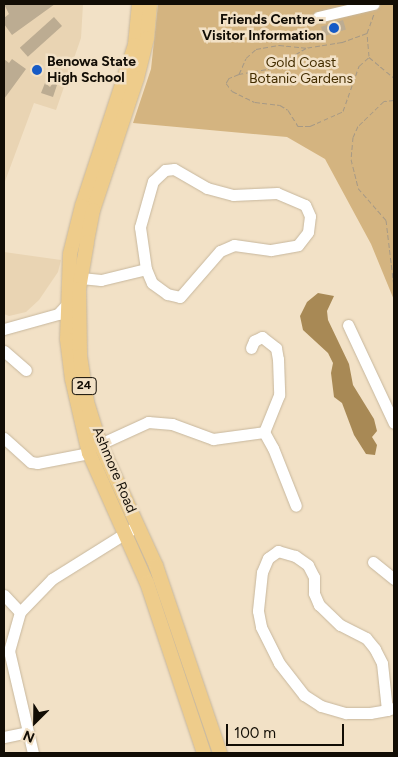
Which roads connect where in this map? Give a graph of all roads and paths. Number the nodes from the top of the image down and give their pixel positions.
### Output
1 (139, 4) edge
2 (150, 4) edge
3 (372, 5) edge
4 (318, 17) dead end
5 (368, 33) junction
6 (306, 48) junction
7 (369, 58) junction
8 (239, 74) junction
9 (394, 78) edge
10 (394, 100) edge
11 (146, 269) junction
12 (81, 278) junction
13 (394, 287) edge
14 (67, 304) junction
15 (348, 325) dead end
16 (4, 329) edge
17 (250, 348) dead end
18 (4, 351) edge
19 (26, 370) dead end
20 (394, 424) edge
21 (264, 432) junction
22 (4, 438) edge
23 (95, 449) junction
24 (296, 506) dead end
25 (138, 526) junction
26 (126, 533) junction
27 (373, 562) dead end
28 (394, 579) edge
29 (4, 595) edge
30 (20, 612) junction
31 (391, 709) edge
32 (27, 732) junction
33 (4, 737) edge
34 (33, 753) edge
35 (204, 753) edge
36 (220, 753) edge

1 - 14 main road, Ashmore Road / 24
2 - 12 main road, Ashmore Road / 24
3 - 4 street
3 - 5 path
5 - 6 path
5 - 7 path
6 - 8 path
6 - 8 path
7 - 8 path
7 - 9 path
10 - 13 path
11 - 11 street
11 - 12 street
12 - 23 main road, Ashmore Road / 24
14 - 16 street
14 - 23 main road, Ashmore Road / 24
15 - 20 street
17 - 21 street
18 - 19 street
21 - 23 street
21 - 24 street
22 - 23 street
23 - 25 main road, Ashmore Road / 24
23 - 26 main road, Ashmore Road / 24
25 - 26 street
25 - 36 main road, Ashmore Road / 24
26 - 30 street
26 - 35 main road, Ashmore Road / 24
27 - 28 street
29 - 30 street
30 - 32 street
31 - 31 street
32 - 33 street
32 - 34 street

